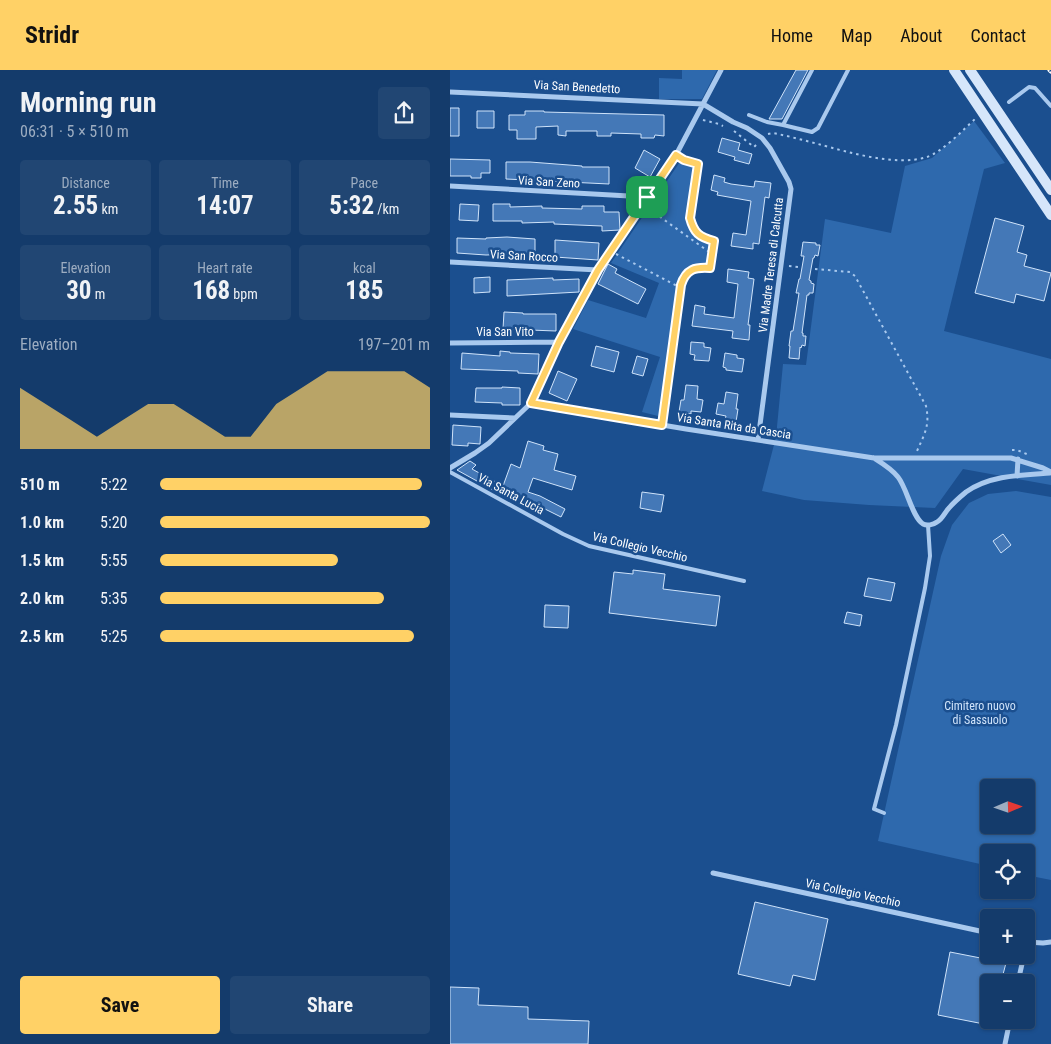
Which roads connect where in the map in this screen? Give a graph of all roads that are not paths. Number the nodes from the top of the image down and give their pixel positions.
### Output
1 (721, 70) edge
2 (812, 70) edge
3 (848, 70) edge
4 (954, 70) edge
5 (970, 70) edge
6 (450, 92) edge
7 (1009, 102) dead end
8 (703, 104) junction
9 (1051, 106) edge
10 (749, 115) dead end
11 (783, 125) junction
12 (450, 186) edge
13 (1051, 190) edge
14 (647, 197) junction
15 (1051, 216) edge
16 (450, 262) edge
17 (598, 270) junction
18 (559, 342) junction
19 (450, 343) edge
20 (531, 403) junction
21 (450, 415) edge
22 (515, 418) junction
23 (758, 440) junction
24 (874, 458) junction
25 (1018, 459) junction
26 (450, 468) edge
27 (450, 472) edge
28 (1051, 472) edge
29 (1017, 476) junction
30 (928, 525) junction
31 (563, 534) joint
32 (744, 581) dead end
33 (884, 813) dead end
34 (714, 873) dead end
35 (980, 931) edge
36 (1051, 942) edge
37 (1035, 943) edge
38 (1008, 1029) edge
39 (1005, 1044) edge

1 - 8 street
2 - 11 lane
3 - 11 lane
4 - 15 main road
5 - 13 main road
6 - 8 street, Via San Benedetto
7 - 9 lane
8 - 14 street
8 - 23 street, Via Madre Teresa di Calcutta
10 - 11 lane
12 - 14 street, Via San Zeno
14 - 17 street
16 - 17 street, Via San Rocco
17 - 18 street
18 - 19 street, Via San Vito
18 - 20 street
20 - 22 street
20 - 23 street, Via Santa Rita da Cascia
21 - 22 street
22 - 26 street
23 - 24 street, Via Santa Rita da Cascia
24 - 25 street, Via Santa Rita da Cascia
24 - 30 street, Via Santa Rita da Cascia
25 - 28 street, Via Santa Rita da Cascia
25 - 29 street
27 - 31 lane, Via Santa Lucia
28 - 29 street, Via Santa Rita da Cascia
29 - 30 street, Via Santa Rita da Cascia
30 - 33 lane
31 - 32 lane, Via Collegio Vecchio
34 - 35 street, Via Collegio Vecchio
36 - 37 street
38 - 39 street

